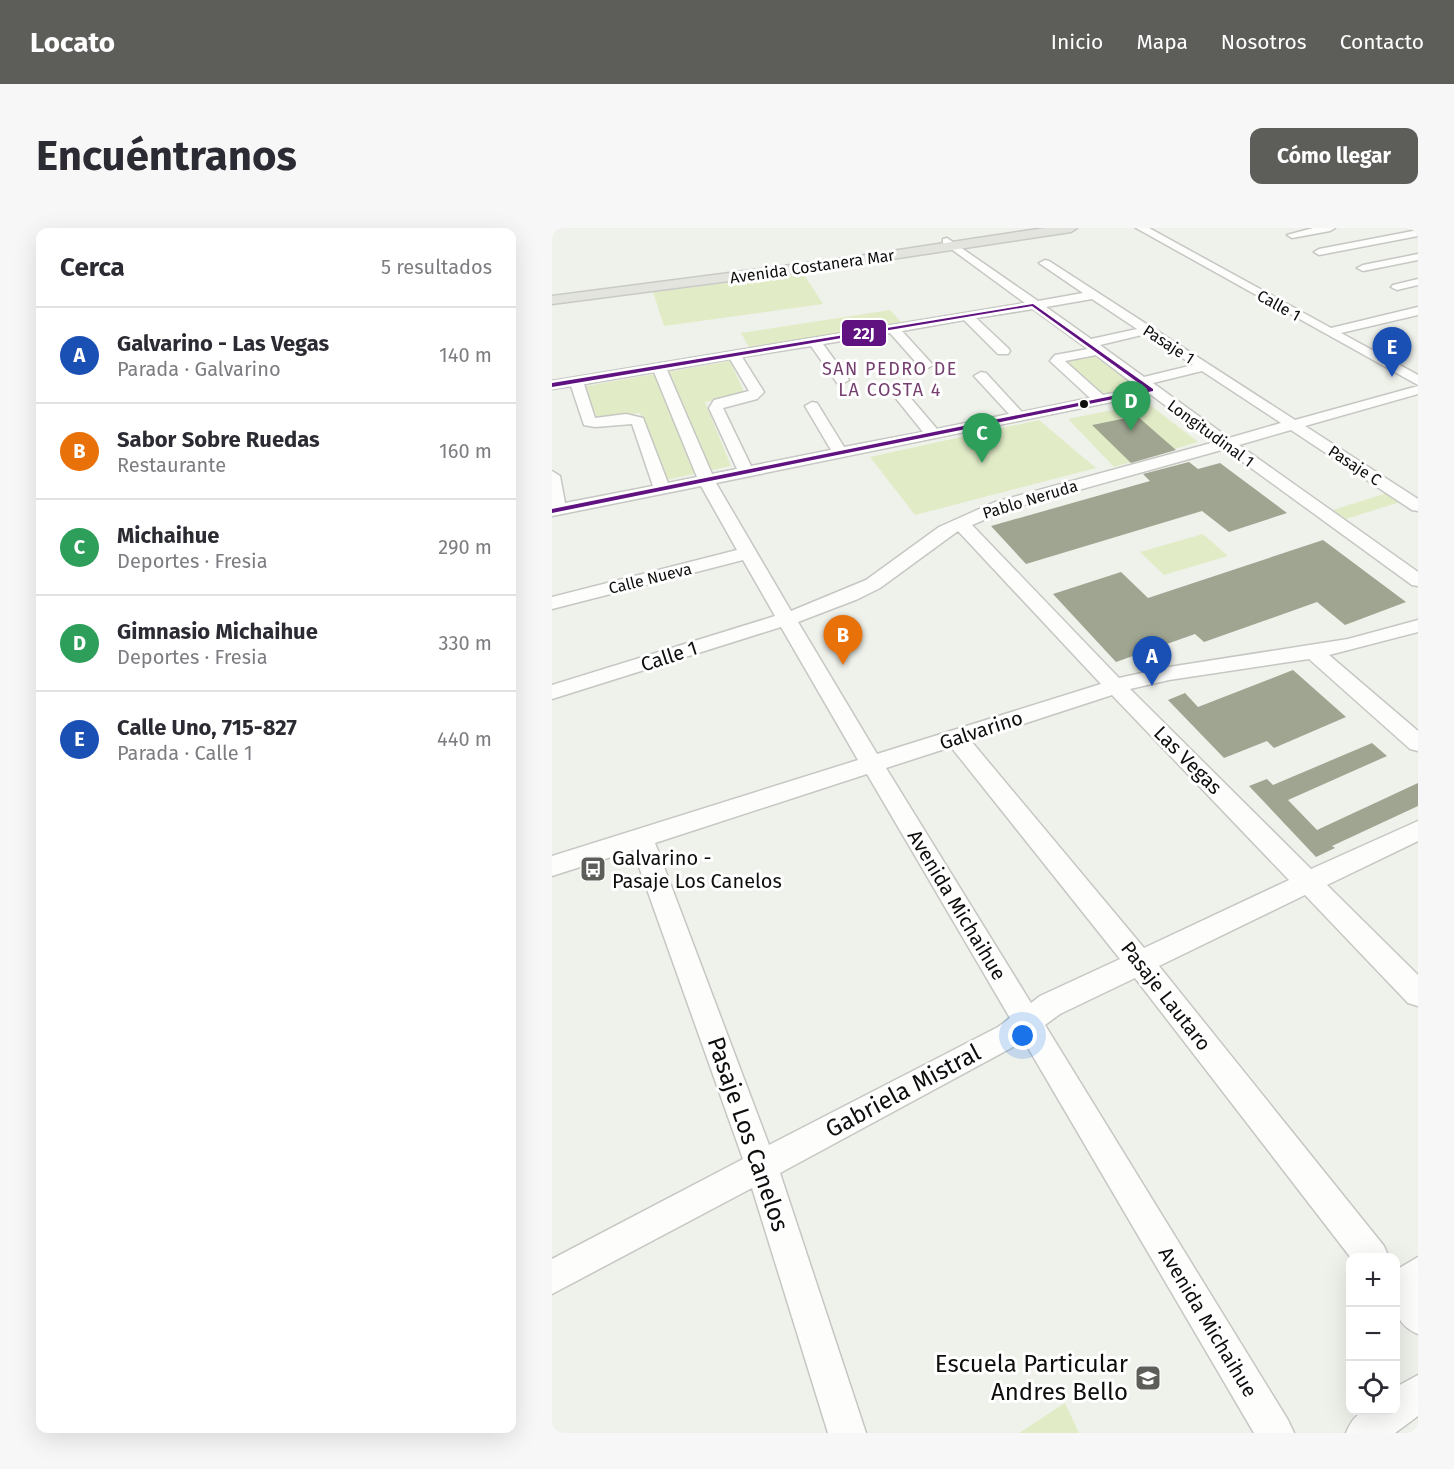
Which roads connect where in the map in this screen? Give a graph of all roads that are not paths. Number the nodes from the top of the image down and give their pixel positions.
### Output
1 (1034, 228) edge
2 (1071, 228) edge
3 (1141, 228) edge
4 (1330, 228) edge
5 (1395, 228) edge
6 (1292, 235) dead end
7 (1415, 235) edge
8 (950, 244) junction
9 (1319, 252) dead end
10 (1418, 257) edge
11 (1045, 263) dead end
12 (1363, 268) dead end
13 (1418, 282) edge
14 (1397, 287) dead end
15 (621, 288) junction
16 (552, 294) edge
17 (1094, 294) junction
18 (552, 300) edge
19 (1033, 305) junction
20 (1418, 311) edge
21 (967, 316) junction
22 (893, 328) junction
23 (1149, 330) junction
24 (1329, 332) junction
25 (814, 342) junction
26 (1092, 348) junction
27 (1003, 351) dead end
28 (734, 355) junction
29 (926, 365) dead end
30 (1204, 367) junction
31 (659, 368) junction
32 (981, 376) dead end
33 (842, 380) dead end
34 (576, 381) junction
35 (1418, 381) edge
36 (552, 386) edge
37 (1146, 386) junction
38 (1418, 390) edge
39 (897, 391) dead end
40 (1100, 400) junction
41 (812, 406) dead end
42 (1020, 417) junction
43 (1293, 424) junction
44 (933, 434) junction
45 (1226, 443) junction
46 (840, 453) junction
47 (746, 472) junction
48 (552, 476) edge
49 (705, 480) junction
50 (662, 489) junction
51 (1418, 506) edge
52 (555, 511) edge
53 (960, 523) junction
54 (748, 554) junction
55 (1418, 581) edge
56 (552, 603) edge
57 (787, 619) junction
58 (1418, 626) edge
59 (1312, 651) junction
60 (1115, 686) junction
61 (552, 692) edge
62 (956, 738) junction
63 (1418, 744) edge
64 (873, 765) junction
65 (1418, 830) edge
66 (641, 838) junction
67 (552, 866) edge
68 (1308, 882) junction
69 (1139, 962) junction
70 (1418, 994) edge
71 (1028, 1022) junction
72 (761, 1165) junction
73 (1369, 1253) edge
74 (552, 1277) edge
75 (1418, 1393) edge
76 (1400, 1406) edge
77 (1388, 1415) edge
78 (847, 1433) edge
79 (1275, 1433) edge
80 (1365, 1433) edge

1 - 8 main road, Avenida Costanera Mar
2 - 8 main road, Avenida Costanera Mar
3 - 24 street, Calle 1
4 - 6 street
5 - 7 street
7 - 9 street
8 - 15 main road, Avenida Costanera Mar
8 - 19 street, Longitudinal 1
10 - 12 street
11 - 17 street, Pasaje 1
13 - 14 street
15 - 16 main road, Avenida Costanera Mar
15 - 18 main road, Avenida Costanera Mar
17 - 19 street
17 - 23 street, Pasaje 1
19 - 21 street
19 - 26 street, Longitudinal 1
20 - 24 street
21 - 22 street
21 - 27 street
22 - 25 street
22 - 29 street
23 - 26 street
23 - 30 street, Pasaje 1
24 - 35 street, Calle 1
25 - 28 street
25 - 33 street
26 - 37 street, Longitudinal 1
26 - 40 street
28 - 31 street
28 - 47 street
30 - 37 street
30 - 43 street, Pasaje 1
31 - 34 street
31 - 49 street, Avenida Michaihue
32 - 42 street
34 - 36 street
34 - 50 street
37 - 40 street
37 - 45 street, Longitudinal 1
38 - 43 street, Pablo Neruda
39 - 44 street
40 - 42 street
41 - 46 street
42 - 44 street
43 - 45 street, Pablo Neruda
43 - 51 street, Pasaje C
44 - 46 street
45 - 53 street, Pablo Neruda
45 - 55 street, Longitudinal 1
46 - 47 street
47 - 49 street
48 - 52 street
49 - 50 street
49 - 54 street, Avenida Michaihue
50 - 52 street
53 - 57 street, Pablo Neruda
53 - 60 street, Las Vegas
54 - 56 street, Calle Nueva
54 - 57 street, Avenida Michaihue
57 - 61 street, Calle 1
57 - 64 street, Avenida Michaihue
58 - 59 street, Galvarino
59 - 60 street, Galvarino
59 - 63 street
60 - 62 street, Galvarino
60 - 68 street, Las Vegas
62 - 64 street, Galvarino
62 - 69 street, Pasaje Lautaro
64 - 66 street, Galvarino
64 - 71 street, Avenida Michaihue
65 - 68 street, Gabriela Mistral
66 - 67 street, Galvarino
66 - 72 street, Pasaje Los Canelos
68 - 69 street, Gabriela Mistral
68 - 70 street, Las Vegas
69 - 71 street, Gabriela Mistral
69 - 73 street, Pasaje Lautaro
71 - 72 street, Gabriela Mistral
71 - 79 street, Avenida Michaihue
72 - 74 street, Gabriela Mistral
72 - 78 street, Pasaje Los Canelos
75 - 76 street
77 - 80 street

